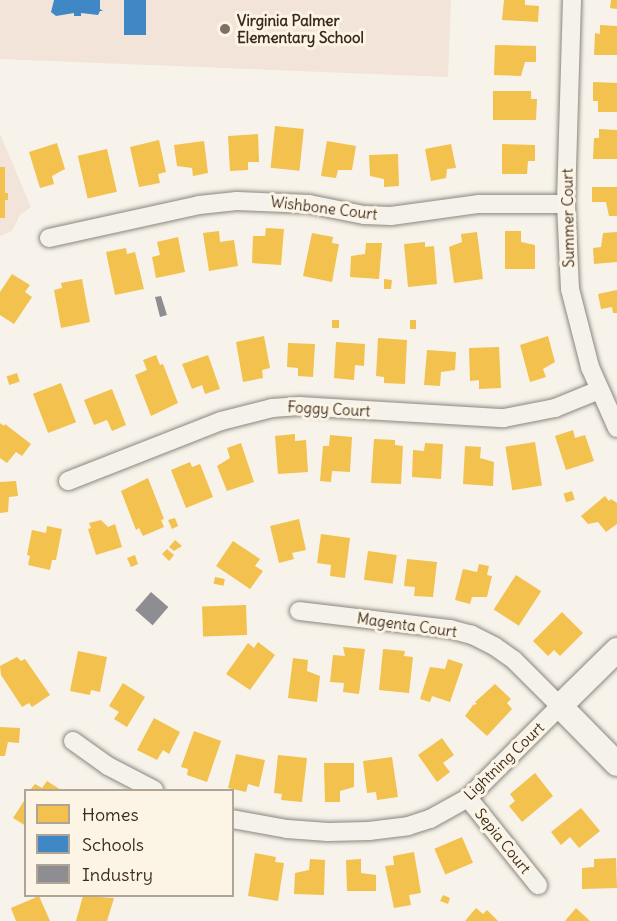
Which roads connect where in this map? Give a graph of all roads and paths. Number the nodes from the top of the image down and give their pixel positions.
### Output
1 (572, 0) edge
2 (566, 204) junction
3 (49, 238) dead end
4 (599, 390) junction
5 (617, 428) edge
6 (68, 481) dead end
7 (299, 611) dead end
8 (617, 650) edge
9 (561, 706) junction
10 (73, 741) dead end
11 (617, 764) edge
12 (152, 789) edge
13 (468, 798) junction
14 (234, 819) edge
15 (537, 885) dead end

1 - 2 street, Summer Court
2 - 3 street, Wishbone Court
2 - 4 street, Summer Court
4 - 5 street, Summer Court
4 - 6 street, Foggy Court
7 - 9 street, Magenta Court
8 - 9 main road
9 - 11 main road
9 - 13 street, Lightning Court
10 - 12 street
13 - 14 street, Lightning Court
13 - 15 street, Sepia Court

